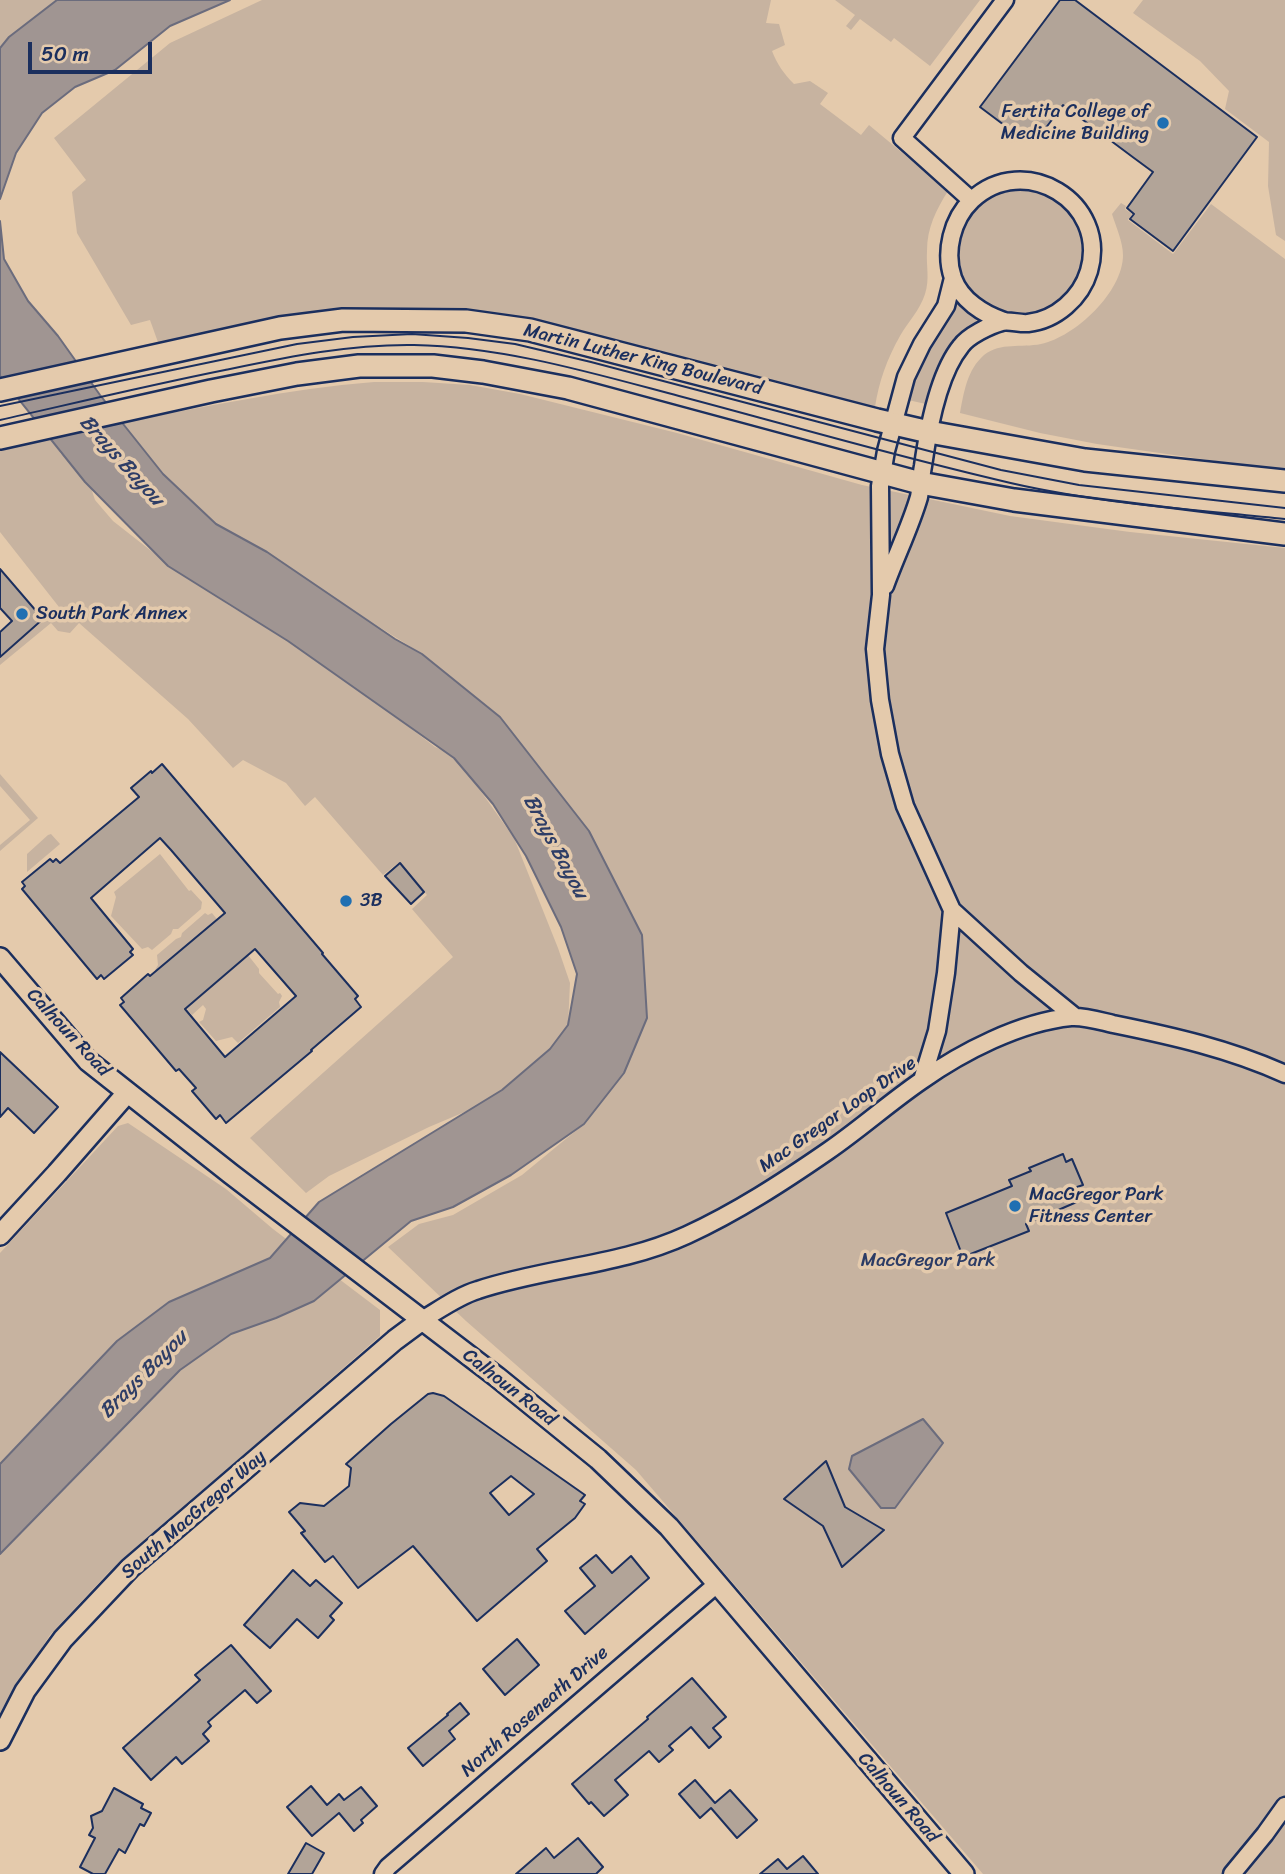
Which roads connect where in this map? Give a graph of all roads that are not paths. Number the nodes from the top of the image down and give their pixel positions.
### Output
1 (1005, 0) edge
2 (971, 200) junction
3 (953, 278) junction
4 (1004, 321) junction
5 (0, 390) edge
6 (893, 424) junction
7 (929, 432) junction
8 (0, 438) edge
9 (882, 473) junction
10 (1285, 481) edge
11 (920, 483) junction
12 (1285, 534) edge
13 (881, 595) junction
14 (952, 910) junction
15 (0, 958) edge
16 (1074, 1016) junction
17 (1285, 1074) edge
18 (922, 1080) junction
19 (127, 1093) junction
20 (0, 1235) edge
21 (422, 1320) junction
22 (717, 1584) junction
23 (0, 1740) edge
24 (1285, 1806) edge
25 (383, 1874) edge
26 (964, 1874) edge
27 (1232, 1874) edge

1 - 2 street
2 - 3 street
2 - 4 street
3 - 4 street
3 - 6 street
4 - 7 street
5 - 6 main road, Martin Luther King Boulevard
6 - 7 main road, Martin Luther King Boulevard
6 - 9 street
7 - 10 main road, Martin Luther King Boulevard
7 - 11 street
8 - 9 main road
9 - 11 main road
9 - 13 street
11 - 12 main road
11 - 13 street
13 - 14 street
14 - 16 street
14 - 18 street
15 - 19 street, Calhoun Road
16 - 17 street, Mac Gregor Loop Drive
16 - 18 street, Mac Gregor Loop Drive
18 - 21 street, Mac Gregor Loop Drive
19 - 20 street
19 - 21 street, Calhoun Road
21 - 22 street, Calhoun Road
21 - 23 street, South MacGregor Way
22 - 25 street, North Roseneath Drive
22 - 26 street, Calhoun Road
24 - 27 street

